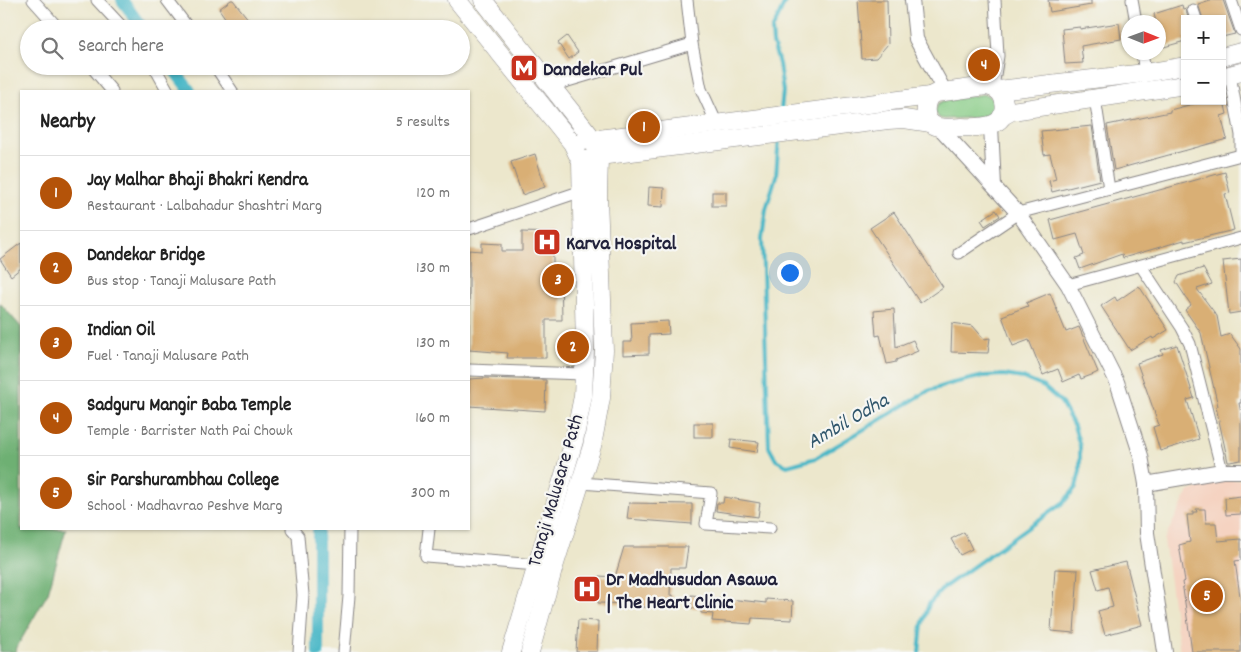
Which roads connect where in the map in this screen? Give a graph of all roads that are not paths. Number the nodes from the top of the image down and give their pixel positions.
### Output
1 (33, 0) edge
2 (96, 0) edge
3 (167, 0) edge
4 (457, 0) edge
5 (483, 0) edge
6 (686, 0) edge
7 (912, 0) edge
8 (995, 0) edge
9 (1132, 0) edge
10 (1231, 0) edge
11 (1135, 15) edge
12 (51, 20) edge
13 (115, 20) edge
14 (182, 20) edge
15 (1241, 30) edge
16 (692, 44) junction
17 (1241, 52) edge
18 (1226, 56) edge
19 (1143, 60) edge
20 (1181, 67) edge
21 (1145, 73) junction
22 (1231, 74) edge
23 (99, 75) edge
24 (159, 75) edge
25 (221, 75) edge
26 (551, 86) junction
27 (1181, 86) edge
28 (996, 88) junction
29 (111, 90) edge
30 (167, 90) edge
31 (231, 90) edge
32 (937, 94) junction
33 (1095, 98) junction
34 (996, 121) junction
35 (717, 124) junction
36 (935, 125) junction
37 (593, 139) junction
38 (572, 143) junction
39 (1241, 151) edge
40 (1241, 155) edge
41 (599, 156) junction
42 (580, 161) junction
43 (994, 186) junction
44 (1109, 189) junction
45 (582, 191) junction
46 (1018, 213) junction
47 (470, 229) edge
48 (1241, 238) edge
49 (959, 253) dead end
50 (1141, 266) junction
51 (1068, 286) junction
52 (603, 318) junction
53 (584, 319) junction
54 (470, 370) edge
55 (584, 374) junction
56 (1222, 471) junction
57 (1241, 471) edge
58 (581, 483) junction
59 (1146, 484) junction
60 (770, 528) dead end
61 (293, 530) edge
62 (350, 530) edge
63 (430, 530) edge
64 (537, 565) junction
65 (299, 652) edge
66 (344, 652) edge
67 (511, 652) edge
68 (530, 652) edge
69 (1165, 652) edge

1 - 12 street
2 - 13 street
3 - 14 street
4 - 38 main road
5 - 26 main road
6 - 16 street
7 - 32 street
8 - 28 street
9 - 11 street
10 - 15 street
16 - 26 street
16 - 35 street
17 - 18 main road
19 - 21 street
20 - 21 main road
21 - 28 main road
22 - 39 street
23 - 29 street
24 - 30 street
25 - 31 street
26 - 37 main road
27 - 33 main road
28 - 32 main road
28 - 34 main road
32 - 35 main road
32 - 36 main road
33 - 34 main road
33 - 44 street
34 - 36 main road
34 - 43 street
35 - 37 main road
36 - 41 main road
36 - 43 street
37 - 38 main road
37 - 41 main road
38 - 42 main road
40 - 44 street
41 - 42 main road
41 - 52 main road, Tanaji Malusare Path
42 - 45 main road, Tanaji Malusare Path
43 - 46 street
44 - 46 street
45 - 47 street
45 - 53 main road, Tanaji Malusare Path
46 - 49 street
46 - 51 street
48 - 50 street
50 - 51 street
50 - 56 street
51 - 59 street
52 - 53 main road
52 - 58 main road, Tanaji Malusare Path
53 - 55 main road, Tanaji Malusare Path
54 - 55 street
55 - 64 main road, Tanaji Malusare Path
56 - 57 street
56 - 59 street
58 - 60 street
58 - 68 main road, Tanaji Malusare Path
59 - 69 street
61 - 65 street
62 - 66 street
63 - 64 street
64 - 67 main road, Tanaji Malusare Path

